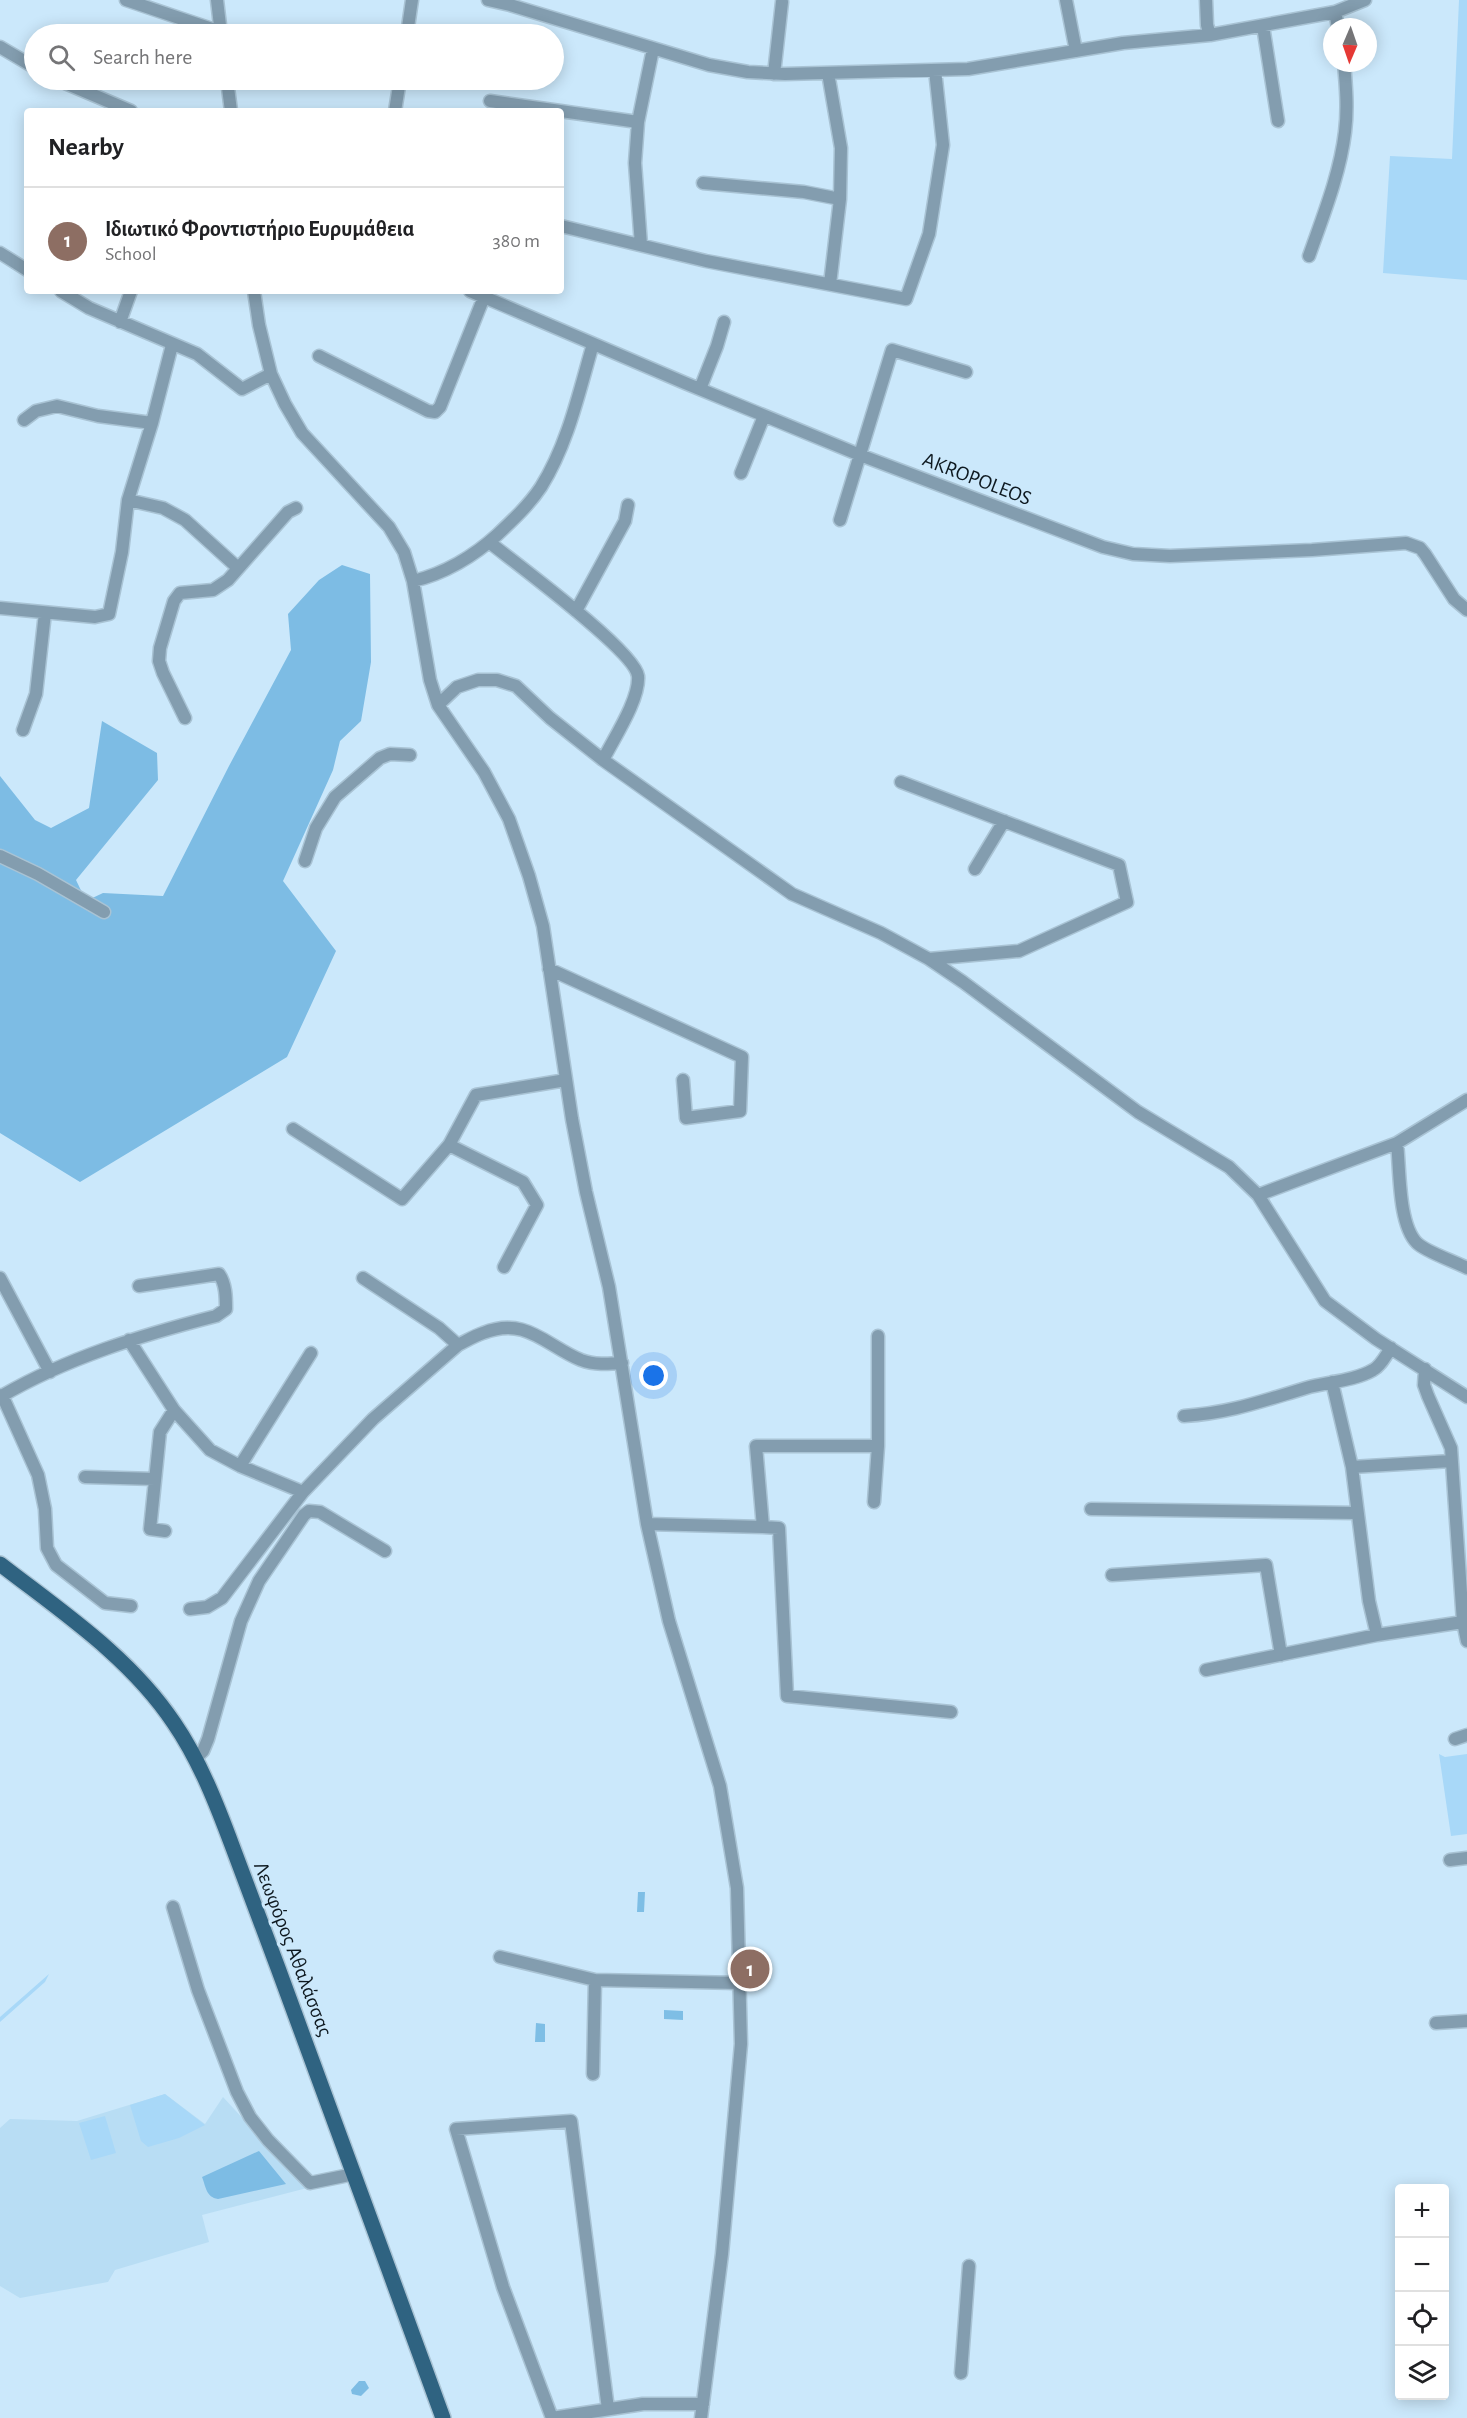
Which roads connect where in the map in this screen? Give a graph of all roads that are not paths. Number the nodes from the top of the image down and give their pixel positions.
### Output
1 (126, 0) edge
2 (217, 0) edge
3 (412, 0) edge
4 (488, 0) edge
5 (1066, 0) edge
6 (1206, 0) edge
7 (1365, 0) edge
8 (511, 2) edge
9 (782, 2) dead end
10 (1335, 12) junction
11 (1336, 18) edge
12 (195, 24) edge
13 (220, 24) edge
14 (408, 24) edge
15 (1263, 26) junction
16 (1210, 35) junction
17 (0, 47) edge
18 (653, 49) junction
19 (1076, 51) junction
20 (24, 61) edge
21 (935, 70) junction
22 (1344, 72) edge
23 (828, 73) junction
24 (774, 74) junction
25 (81, 90) edge
26 (228, 90) edge
27 (398, 90) edge
28 (490, 101) dead end
29 (123, 108) edge
30 (231, 108) edge
31 (395, 108) edge
32 (539, 108) edge
33 (564, 112) edge
34 (1278, 121) dead end
35 (638, 122) junction
36 (704, 183) dead end
37 (840, 199) junction
38 (564, 227) edge
39 (641, 245) junction
40 (0, 253) edge
41 (1309, 256) dead end
42 (24, 268) edge
43 (830, 284) junction
44 (66, 294) edge
45 (130, 294) edge
46 (254, 294) edge
47 (478, 294) edge
48 (484, 297) junction
49 (120, 322) junction
50 (724, 322) dead end
51 (593, 344) junction
52 (172, 345) junction
53 (319, 356) dead end
54 (966, 372) dead end
55 (271, 374) junction
56 (700, 389) junction
57 (765, 416) junction
58 (24, 420) dead end
59 (152, 423) junction
60 (860, 455) junction
61 (741, 473) dead end
62 (128, 500) junction
63 (628, 505) dead end
64 (296, 508) dead end
65 (840, 520) dead end
66 (489, 542) junction
67 (238, 568) junction
68 (413, 581) junction
69 (0, 608) edge
70 (1467, 610) edge
71 (576, 611) junction
72 (45, 613) junction
73 (438, 705) junction
74 (185, 718) dead end
75 (23, 730) dead end
76 (410, 755) dead end
77 (603, 760) junction
78 (901, 782) dead end
79 (1005, 821) junction
80 (0, 856) edge
81 (305, 861) dead end
82 (975, 869) dead end
83 (104, 912) dead end
84 (929, 960) junction
85 (549, 969) junction
86 (566, 1080) junction
87 (683, 1080) dead end
88 (1467, 1100) edge
89 (293, 1129) dead end
90 (1397, 1143) junction
91 (449, 1145) junction
92 (1258, 1195) junction
93 (504, 1267) dead end
94 (1467, 1268) edge
95 (0, 1278) edge
96 (363, 1278) dead end
97 (139, 1286) dead end
98 (878, 1336) dead end
99 (129, 1340) junction
100 (458, 1346) junction
101 (1391, 1348) junction
102 (311, 1353) dead end
103 (622, 1363) junction
104 (1425, 1369) junction
105 (50, 1372) junction
106 (1332, 1382) junction
107 (1, 1396) edge
108 (1467, 1397) edge
109 (174, 1410) junction
110 (1184, 1416) dead end
111 (878, 1446) junction
112 (1451, 1461) junction
113 (240, 1466) junction
114 (1352, 1467) junction
115 (85, 1477) dead end
116 (155, 1479) junction
117 (303, 1492) junction
118 (874, 1502) dead end
119 (1091, 1509) dead end
120 (1357, 1513) junction
121 (647, 1524) junction
122 (763, 1527) junction
123 (1455, 1528) junction
124 (165, 1531) dead end
125 (1467, 1541) edge
126 (385, 1551) dead end
127 (0, 1564) edge
128 (1112, 1575) dead end
129 (131, 1606) dead end
130 (190, 1609) dead end
131 (1463, 1622) junction
132 (1377, 1635) junction
133 (1467, 1641) edge
134 (1281, 1654) junction
135 (1206, 1670) dead end
136 (951, 1712) dead end
137 (196, 1758) junction
138 (1467, 1858) edge
139 (1450, 1860) dead end
140 (173, 1907) dead end
141 (500, 1957) dead end
142 (595, 1980) junction
143 (739, 1983) junction
144 (1467, 2021) edge
145 (1436, 2023) dead end
146 (593, 2074) dead end
147 (354, 2174) junction
148 (969, 2266) dead end
149 (961, 2373) dead end
150 (703, 2404) junction
151 (608, 2409) junction
152 (443, 2418) edge
153 (701, 2418) edge

1 - 12 street
2 - 13 street
3 - 14 street
4 - 8 street
5 - 19 street
6 - 16 street
7 - 10 street
8 - 18 street
9 - 24 street
10 - 11 street
10 - 15 street
15 - 16 street
15 - 34 street
16 - 19 street
17 - 20 street
18 - 24 street
18 - 35 street
19 - 21 street
21 - 23 street
21 - 43 street
22 - 41 street
23 - 24 street
23 - 37 street
25 - 29 street
26 - 30 street
27 - 31 street
28 - 32 street
33 - 35 street
35 - 39 street
36 - 37 street
37 - 43 street
38 - 39 street
39 - 43 street
40 - 42 street
44 - 49 street
45 - 49 street
46 - 55 street
47 - 48 street, AKROPOLEOS
48 - 51 street, AKROPOLEOS
48 - 53 street
49 - 52 street
50 - 56 street
51 - 56 street, AKROPOLEOS
51 - 66 street
52 - 55 street
52 - 59 street
54 - 60 street
55 - 68 street
56 - 57 street, AKROPOLEOS
57 - 60 street, AKROPOLEOS
57 - 61 street
58 - 59 street
59 - 62 street
60 - 65 street
60 - 70 street, AKROPOLEOS
62 - 67 street
62 - 72 street
63 - 71 street
64 - 67 street
66 - 68 street
66 - 71 street
67 - 74 street
68 - 73 street
69 - 72 street
71 - 77 street
72 - 75 street
73 - 77 street
73 - 85 street
76 - 81 street
77 - 84 street
78 - 79 street
79 - 82 street
79 - 84 street
80 - 83 street
84 - 92 street
85 - 86 street
85 - 87 street
86 - 91 street
86 - 103 street
88 - 90 street
89 - 91 street
90 - 92 street
90 - 94 street
91 - 93 street
92 - 101 street
95 - 105 street
96 - 100 street
97 - 99 street
98 - 111 street
99 - 105 street
99 - 109 street
100 - 103 street
100 - 117 street
101 - 104 street
101 - 106 street
102 - 113 street
103 - 121 street
104 - 108 street
104 - 112 street
105 - 107 street
106 - 110 street
106 - 114 street
107 - 129 street
109 - 113 street
109 - 116 street
111 - 118 street
111 - 122 street
112 - 114 street
112 - 123 street
113 - 117 street
114 - 120 street
115 - 116 street
116 - 124 street
117 - 130 street
119 - 120 street
120 - 132 street
121 - 122 street
121 - 143 street
122 - 136 street
123 - 125 street
123 - 131 street
126 - 137 street
127 - 137 main road, Λεωφόρος Αθαλάσσας
128 - 134 street
131 - 132 street
131 - 133 street
132 - 134 street
134 - 135 street
137 - 147 main road, Λεωφόρος Αθαλάσσας
138 - 139 street
140 - 147 street
141 - 142 street
142 - 143 street
142 - 146 street
143 - 150 street
144 - 145 street
147 - 152 main road, Λεωφόρος Αθαλάσσας
148 - 149 street
150 - 151 street
150 - 153 street
151 - 151 street

